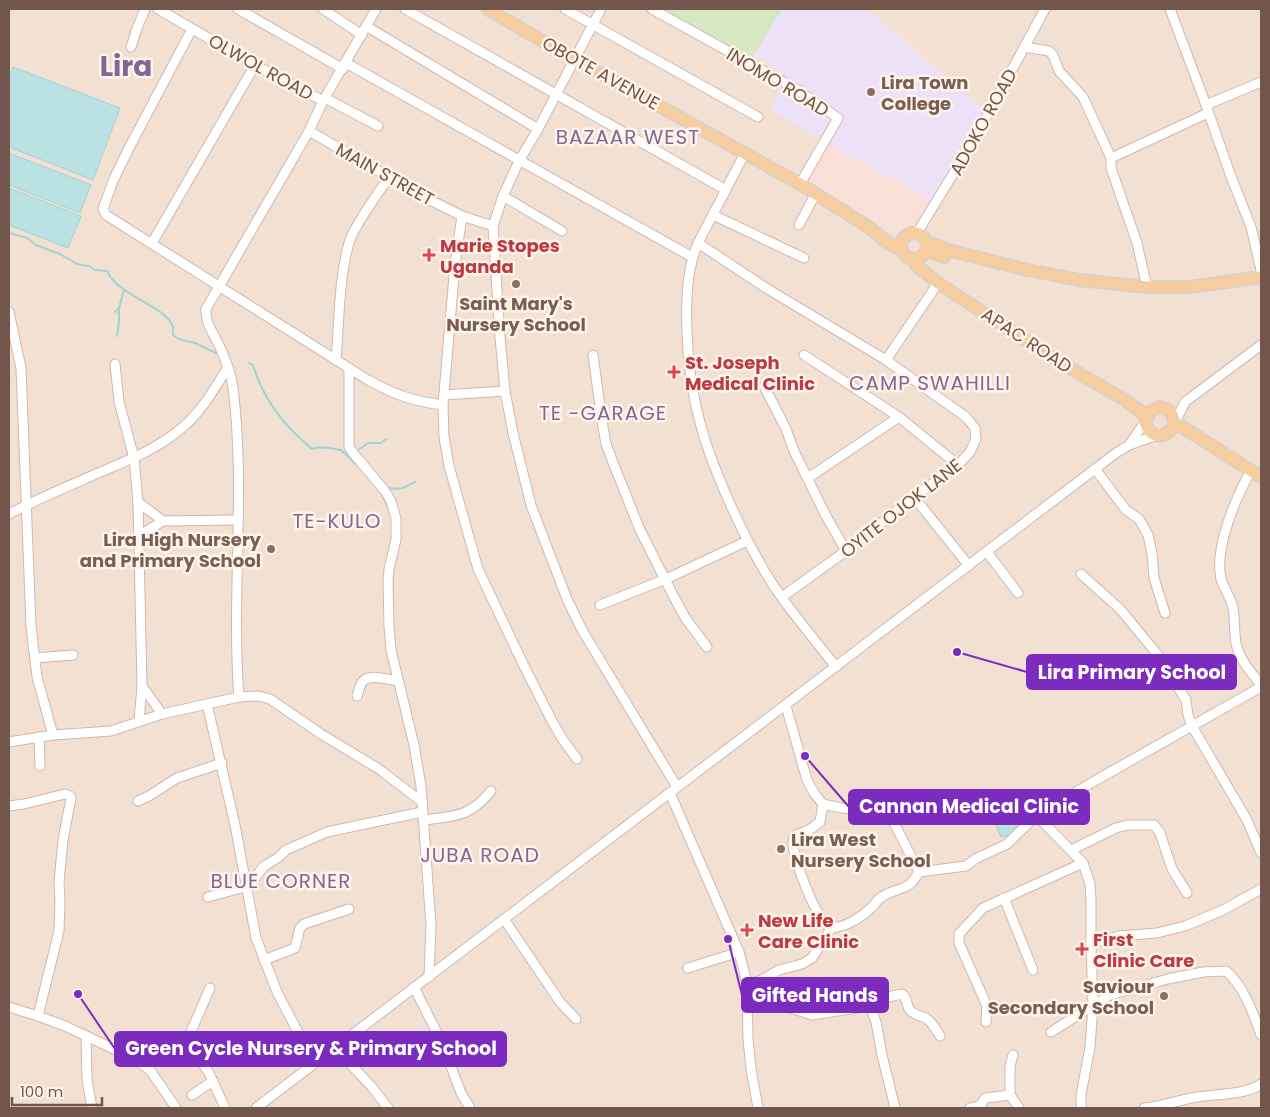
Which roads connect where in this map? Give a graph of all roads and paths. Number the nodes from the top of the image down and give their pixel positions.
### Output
1 (145, 9) edge
2 (158, 9) edge
3 (238, 9) edge
4 (323, 9) edge
5 (376, 9) edge
6 (405, 9) edge
7 (487, 9) edge
8 (566, 9) edge
9 (601, 9) edge
10 (652, 9) edge
11 (1045, 9) edge
12 (1170, 9) edge
13 (593, 24) junction
14 (366, 26) junction
15 (192, 28) junction
16 (362, 34) junction
17 (1024, 47) junction
18 (131, 48) dead end
19 (574, 59) junction
20 (255, 65) junction
21 (344, 66) junction
22 (1261, 82) edge
23 (556, 94) junction
24 (324, 99) junction
25 (1207, 109) junction
26 (758, 117) dead end
27 (378, 126) dead end
28 (538, 129) junction
29 (309, 131) junction
30 (745, 153) junction
31 (1111, 158) junction
32 (519, 161) junction
33 (389, 177) junction
34 (800, 184) junction
35 (726, 190) junction
36 (816, 193) junction
37 (503, 196) junction
38 (714, 215) junction
39 (462, 216) junction
40 (798, 225) dead end
41 (493, 226) junction
42 (562, 230) dead end
43 (917, 233) junction
44 (152, 243) junction
45 (698, 243) junction
46 (902, 246) junction
47 (927, 246) junction
48 (692, 257) junction
49 (804, 258) dead end
50 (912, 259) junction
51 (1261, 270) edge
52 (1261, 277) edge
53 (938, 283) junction
54 (1261, 283) edge
55 (220, 287) junction
56 (1146, 291) junction
57 (9, 312) edge
58 (1261, 345) edge
59 (593, 355) dead end
60 (804, 356) dead end
61 (336, 360) junction
62 (886, 360) junction
63 (115, 364) dead end
64 (228, 367) junction
65 (349, 368) junction
66 (764, 386) dead end
67 (505, 391) junction
68 (444, 400) junction
69 (1185, 402) junction
70 (1163, 407) junction
71 (899, 417) junction
72 (1146, 419) junction
73 (1175, 423) junction
74 (1157, 436) junction
75 (1129, 445) junction
76 (134, 458) junction
77 (958, 465) junction
78 (1095, 469) junction
79 (1251, 470) junction
80 (1261, 477) edge
81 (808, 478) junction
82 (914, 496) junction
83 (138, 502) junction
84 (27, 504) junction
85 (9, 514) edge
86 (238, 520) junction
87 (163, 521) junction
88 (138, 536) junction
89 (747, 541) junction
90 (846, 551) junction
91 (987, 552) junction
92 (969, 566) junction
93 (1081, 574) dead end
94 (666, 579) junction
95 (1018, 593) dead end
96 (782, 597) junction
97 (600, 605) dead end
98 (1165, 613) dead end
99 (707, 647) dead end
100 (72, 655) dead end
101 (35, 658) junction
102 (836, 667) junction
103 (398, 681) junction
104 (142, 686) junction
105 (1261, 686) edge
106 (357, 696) dead end
107 (239, 697) junction
108 (207, 704) junction
109 (786, 706) junction
110 (162, 714) junction
111 (139, 722) junction
112 (1192, 726) junction
113 (53, 735) junction
114 (39, 737) junction
115 (9, 742) edge
116 (577, 759) dead end
117 (222, 763) junction
118 (40, 766) dead end
119 (673, 790) junction
120 (491, 791) dead end
121 (138, 801) dead end
122 (422, 802) junction
123 (824, 804) junction
124 (9, 806) edge
125 (888, 810) junction
126 (422, 816) junction
127 (1036, 816) junction
128 (1071, 850) junction
129 (1261, 853) edge
130 (1082, 863) junction
131 (919, 872) junction
132 (246, 887) junction
133 (1261, 889) edge
134 (1187, 894) dead end
135 (208, 897) dead end
136 (1004, 898) junction
137 (349, 909) dead end
138 (504, 919) junction
139 (832, 927) junction
140 (1091, 944) junction
141 (739, 952) junction
142 (264, 960) junction
143 (688, 968) dead end
144 (1033, 970) dead end
145 (429, 977) junction
146 (760, 981) junction
147 (746, 983) junction
148 (414, 987) junction
149 (210, 988) dead end
150 (1093, 1005) junction
151 (870, 1006) junction
152 (9, 1008) edge
153 (38, 1016) junction
154 (576, 1020) dead end
155 (986, 1022) dead end
156 (1051, 1032) dead end
157 (1261, 1035) edge
158 (86, 1036) junction
159 (940, 1036) dead end
160 (335, 1048) junction
161 (1013, 1055) dead end
162 (314, 1063) junction
163 (213, 1081) junction
164 (1261, 1084) edge
165 (192, 1095) dead end
166 (1010, 1095) junction
167 (92, 1108) edge
168 (176, 1108) edge
169 (226, 1108) edge
170 (256, 1108) edge
171 (388, 1108) edge
172 (470, 1108) edge
173 (758, 1108) edge
174 (895, 1108) edge
175 (970, 1108) edge
176 (1019, 1108) edge
177 (1081, 1108) edge
178 (1144, 1108) edge

1 - 18 street
2 - 15 street, OLWOL ROAD
3 - 21 street
4 - 16 street
5 - 14 street, OLWOL ROAD
6 - 23 street
7 - 19 main road, OBOTE AVENUE
8 - 13 street
9 - 13 street
10 - 34 street, INOMO ROAD
11 - 17 street, ADOKO ROAD
12 - 25 street
13 - 19 street
13 - 26 street
14 - 16 street, OLWOL ROAD
14 - 28 street
15 - 20 street, OLWOL ROAD
15 - 44 street
16 - 21 street, OLWOL ROAD
17 - 31 street
17 - 43 street, ADOKO ROAD
19 - 23 street
19 - 30 main road, OBOTE AVENUE
20 - 24 street, OLWOL ROAD
20 - 44 street
21 - 24 street, OLWOL ROAD
21 - 32 street
22 - 25 street
23 - 28 street
23 - 35 street
24 - 27 street
24 - 29 street
25 - 31 street
25 - 51 street
28 - 32 street
29 - 33 street, MAIN STREET
29 - 55 street
30 - 34 main road, OBOTE AVENUE
30 - 35 street
31 - 56 street
32 - 37 street
32 - 48 street
33 - 39 street, MAIN STREET
33 - 61 street
34 - 36 main road, OBOTE AVENUE
35 - 38 street
36 - 40 street
36 - 46 main road, OBOTE AVENUE
37 - 41 street
37 - 42 street
38 - 45 street
38 - 49 street
39 - 41 street, MAIN STREET
39 - 68 street
41 - 67 street
43 - 46 main road
43 - 47 main road
44 - 55 street
45 - 48 street
45 - 62 street, OYITE OJOK LANE
46 - 50 main road
47 - 50 main road
47 - 56 main road
48 - 89 street
50 - 53 main road, APAC ROAD
52 - 56 main road
53 - 62 street
53 - 72 main road, APAC ROAD
54 - 56 main road
55 - 61 street
55 - 64 street
57 - 84 street
58 - 69 street
59 - 94 street
60 - 71 street
61 - 65 street
62 - 77 street, OYITE OJOK LANE
63 - 76 street
64 - 76 street
64 - 86 street
65 - 68 street
65 - 103 street
66 - 81 street
67 - 68 street
67 - 119 street
68 - 116 street
69 - 70 street
69 - 73 street
70 - 72 main road
70 - 73 main road
71 - 77 street
71 - 81 street
72 - 74 main road
72 - 75 street
73 - 74 main road
73 - 79 main road
74 - 75 street
75 - 78 street
76 - 83 street
76 - 84 street
77 - 82 street, OYITE OJOK LANE
78 - 91 street
78 - 98 street
79 - 80 main road
79 - 105 street
81 - 90 street
82 - 90 street, OYITE OJOK LANE
82 - 92 street
83 - 87 street
83 - 88 street
84 - 85 street
84 - 101 street
86 - 87 street
86 - 107 street
87 - 88 street
88 - 104 street
89 - 94 street
89 - 96 street
90 - 96 street, OYITE OJOK LANE
91 - 92 street
91 - 95 street
92 - 102 street
93 - 112 street
94 - 97 street
94 - 99 street
96 - 102 street
100 - 101 street
101 - 113 street
102 - 109 street
103 - 106 street
103 - 122 street
104 - 110 street
104 - 111 street
105 - 112 street
107 - 108 street
107 - 122 street
108 - 110 street
108 - 117 street
109 - 119 street
109 - 123 street
110 - 111 street
111 - 113 street
112 - 127 street
112 - 129 street
113 - 114 street
114 - 115 street
114 - 118 street
117 - 121 street
117 - 132 street
119 - 138 street
119 - 141 street
120 - 126 street
122 - 126 street
123 - 125 street
123 - 139 street
124 - 153 street
125 - 127 street
125 - 131 street
126 - 132 street
126 - 145 street
127 - 128 street
127 - 131 street
128 - 130 street
128 - 134 street
130 - 136 street
130 - 140 street
131 - 139 street
132 - 135 street
132 - 142 street
133 - 140 street
136 - 144 street
136 - 155 street
137 - 142 street
138 - 145 street
138 - 154 street
139 - 146 street
140 - 150 street
141 - 143 street
141 - 147 street
142 - 162 street
145 - 148 street
146 - 147 street
146 - 151 street
147 - 173 street
148 - 160 street
148 - 172 street
149 - 163 street
150 - 156 street
150 - 157 street
150 - 177 street
151 - 159 street
151 - 174 street
152 - 153 street
153 - 158 street
158 - 167 street
158 - 168 street
160 - 162 street
160 - 171 street
161 - 166 street
162 - 170 street
163 - 165 street
163 - 169 street
164 - 178 street
166 - 175 street
166 - 176 street

